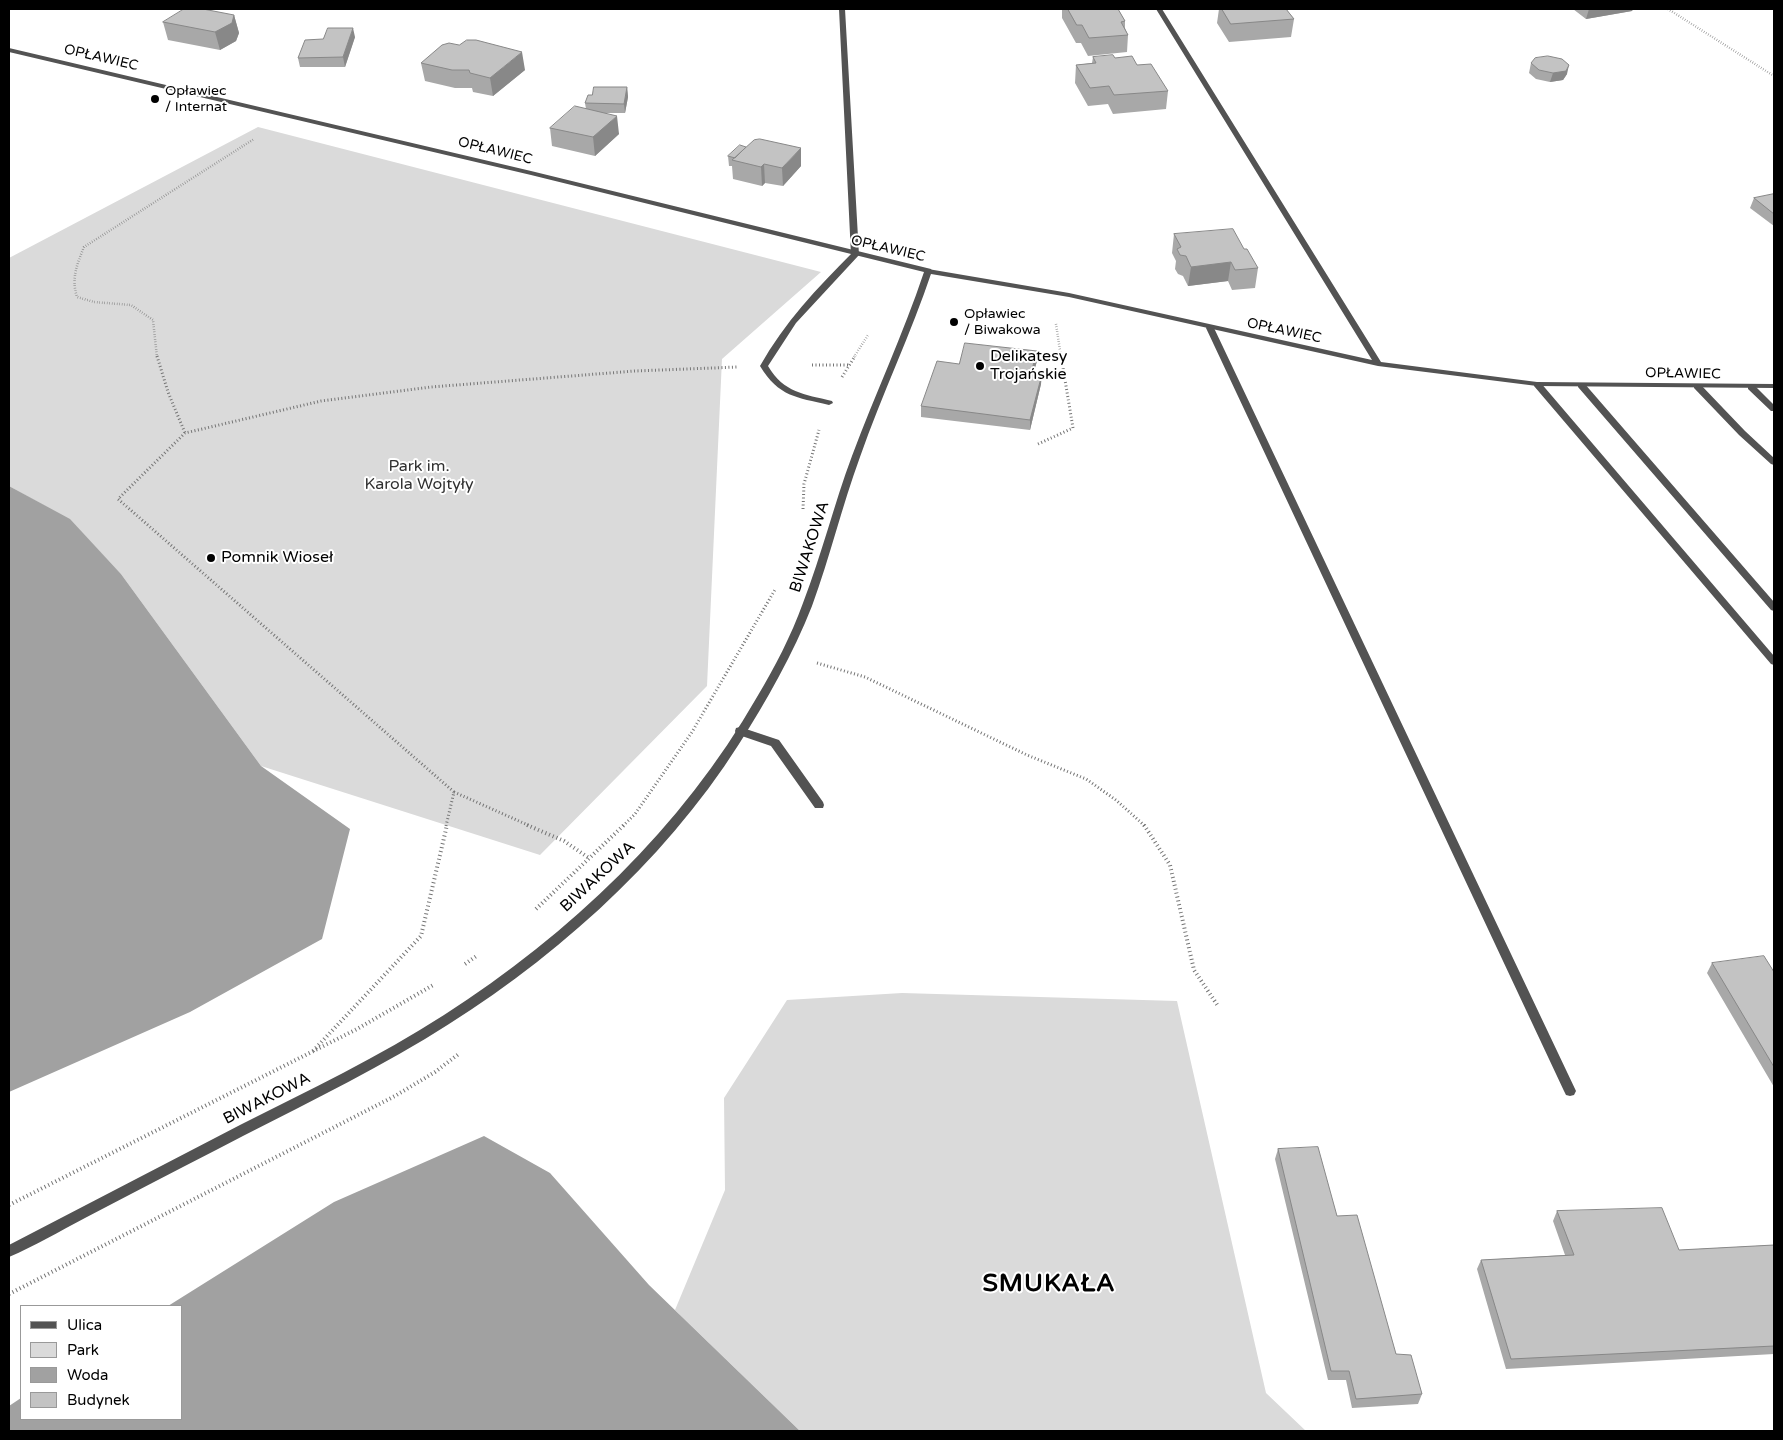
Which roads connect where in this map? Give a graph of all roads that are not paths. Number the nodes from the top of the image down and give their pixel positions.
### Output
1 (842, 9) edge
2 (1158, 9) edge
3 (9, 50) edge
4 (855, 255) junction
5 (928, 271) junction
6 (1210, 328) junction
7 (1378, 364) junction
8 (1537, 384) junction
9 (1581, 385) junction
10 (1697, 386) junction
11 (1774, 386) edge
12 (1751, 387) junction
13 (829, 403) dead end
14 (1774, 409) edge
15 (1774, 462) edge
16 (1774, 608) edge
17 (1774, 662) edge
18 (740, 731) junction
19 (819, 805) dead end
20 (1570, 1091) dead end
21 (9, 1252) edge

1 - 4 street
2 - 7 street
3 - 4 street, OPŁAWIEC
4 - 5 street, OPŁAWIEC
4 - 13 street
5 - 6 street, OPŁAWIEC
5 - 18 street, BIWAKOWA
6 - 7 street, OPŁAWIEC
6 - 20 street
7 - 8 street, OPŁAWIEC
8 - 9 street, OPŁAWIEC
8 - 17 street
9 - 10 street, OPŁAWIEC
9 - 16 street
10 - 12 street, OPŁAWIEC
10 - 15 street
11 - 12 street, OPŁAWIEC
12 - 14 street
18 - 19 street
18 - 21 street, BIWAKOWA

